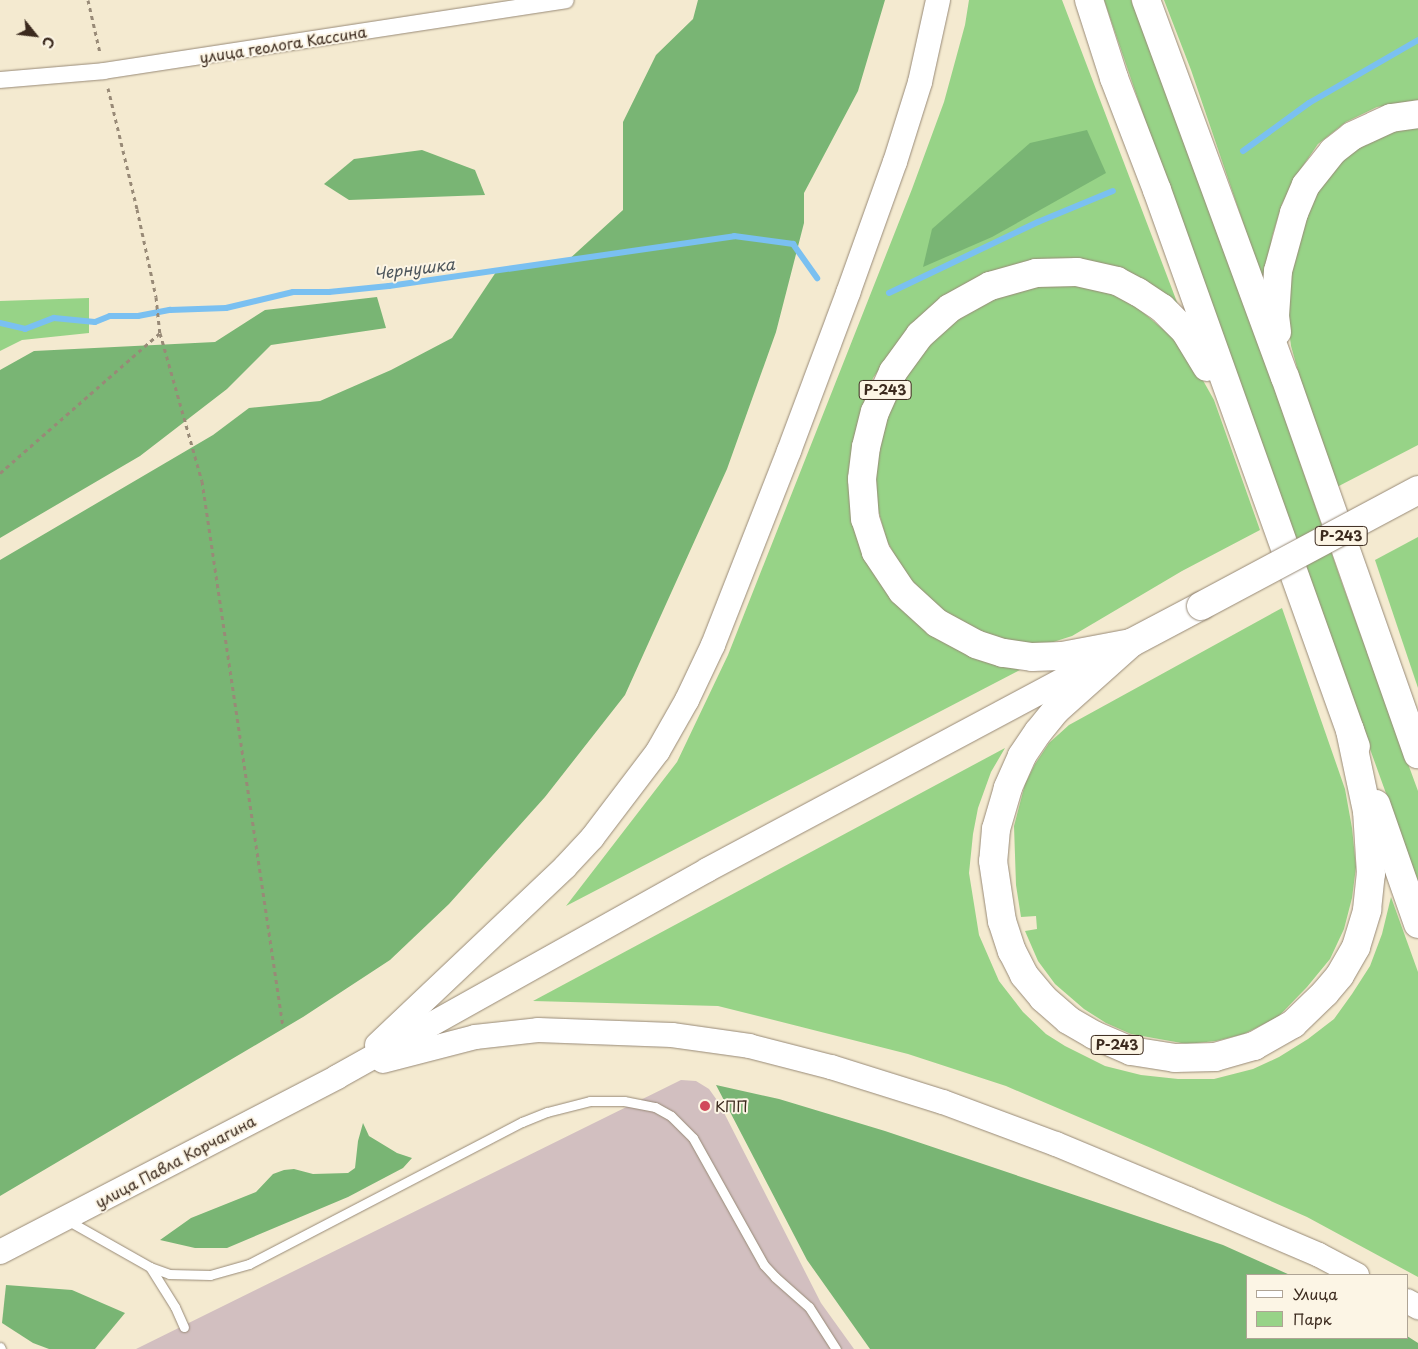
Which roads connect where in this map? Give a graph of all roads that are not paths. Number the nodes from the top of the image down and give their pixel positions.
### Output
1 (566, 0) edge
2 (938, 0) edge
3 (1089, 0) edge
4 (1146, 0) edge
5 (0, 80) edge
6 (1418, 114) edge
7 (1285, 378) junction
8 (1237, 415) junction
9 (1418, 490) edge
10 (1131, 644) junction
11 (1397, 695) junction
12 (1418, 729) edge
13 (1350, 730) junction
14 (1418, 754) edge
15 (1418, 924) edge
16 (350, 1070) junction
17 (64, 1219) junction
18 (0, 1252) edge
19 (150, 1267) junction
20 (1355, 1274) edge
21 (184, 1327) dead end
22 (836, 1349) edge

1 - 5 street, улица геолога Кассина
2 - 16 main road
3 - 8 highway, Р-243
4 - 7 highway, Р-243
6 - 7 highway, Р-243
7 - 11 highway, Р-243
8 - 10 highway, Р-243
8 - 13 highway, Р-243
9 - 10 highway, Р-243, bridge
10 - 13 highway, Р-243
10 - 16 main road, Р-243
11 - 12 highway, Р-243
11 - 14 highway, Р-243
13 - 15 highway, Р-243
16 - 17 main road, улица Павла Корчагина
16 - 20 main road
17 - 18 main road, улица Павла Корчагина
17 - 19 lane
19 - 21 lane
19 - 22 lane

